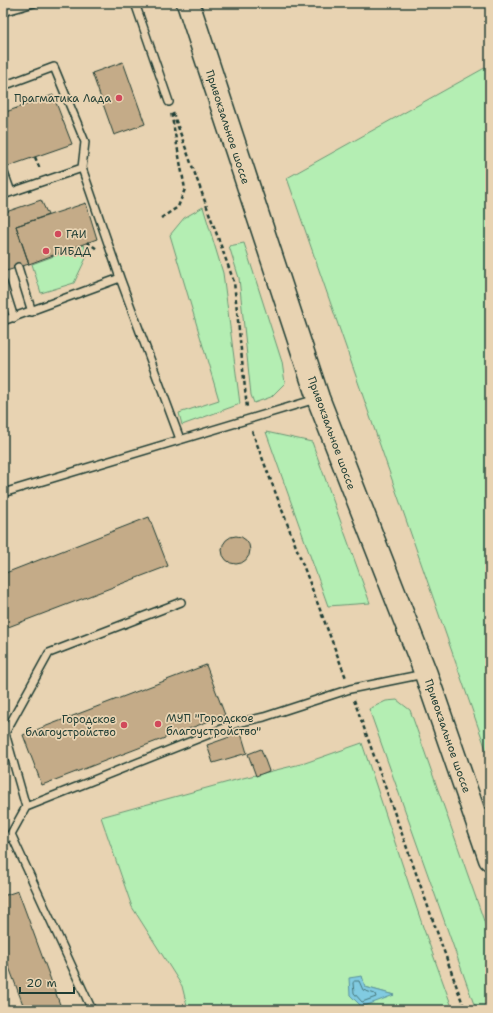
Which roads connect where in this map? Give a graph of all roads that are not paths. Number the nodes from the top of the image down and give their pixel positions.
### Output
1 (34, 3) edge
2 (136, 3) edge
3 (188, 3) edge
4 (3, 12) edge
5 (3, 86) edge
6 (169, 102) road end
7 (82, 168) junction
8 (3, 170) edge
9 (11, 192) junction
10 (3, 195) edge
11 (18, 267) dead end
12 (120, 278) junction
13 (3, 283) edge
14 (32, 312) junction
15 (14, 318) junction
16 (3, 321) edge
17 (318, 398) junction
18 (180, 439) junction
19 (3, 493) edge
20 (181, 602) dead end
21 (426, 674) junction
22 (26, 807) junction
23 (11, 834) junction
24 (3, 842) edge
25 (490, 859) edge
26 (92, 1010) edge

1 - 4 lane
2 - 6 lane
3 - 17 main road, Привокзальное шоссе
5 - 7 lane
7 - 9 lane
7 - 12 lane
8 - 9 lane
9 - 10 lane
11 - 14 lane
12 - 14 lane
12 - 18 lane
13 - 15 lane
14 - 15 lane
15 - 16 lane
17 - 18 lane
17 - 21 main road, Привокзальное шоссе
18 - 19 lane
20 - 22 lane
21 - 22 lane
21 - 25 main road, Привокзальное шоссе
22 - 23 lane
23 - 24 lane
23 - 26 lane

